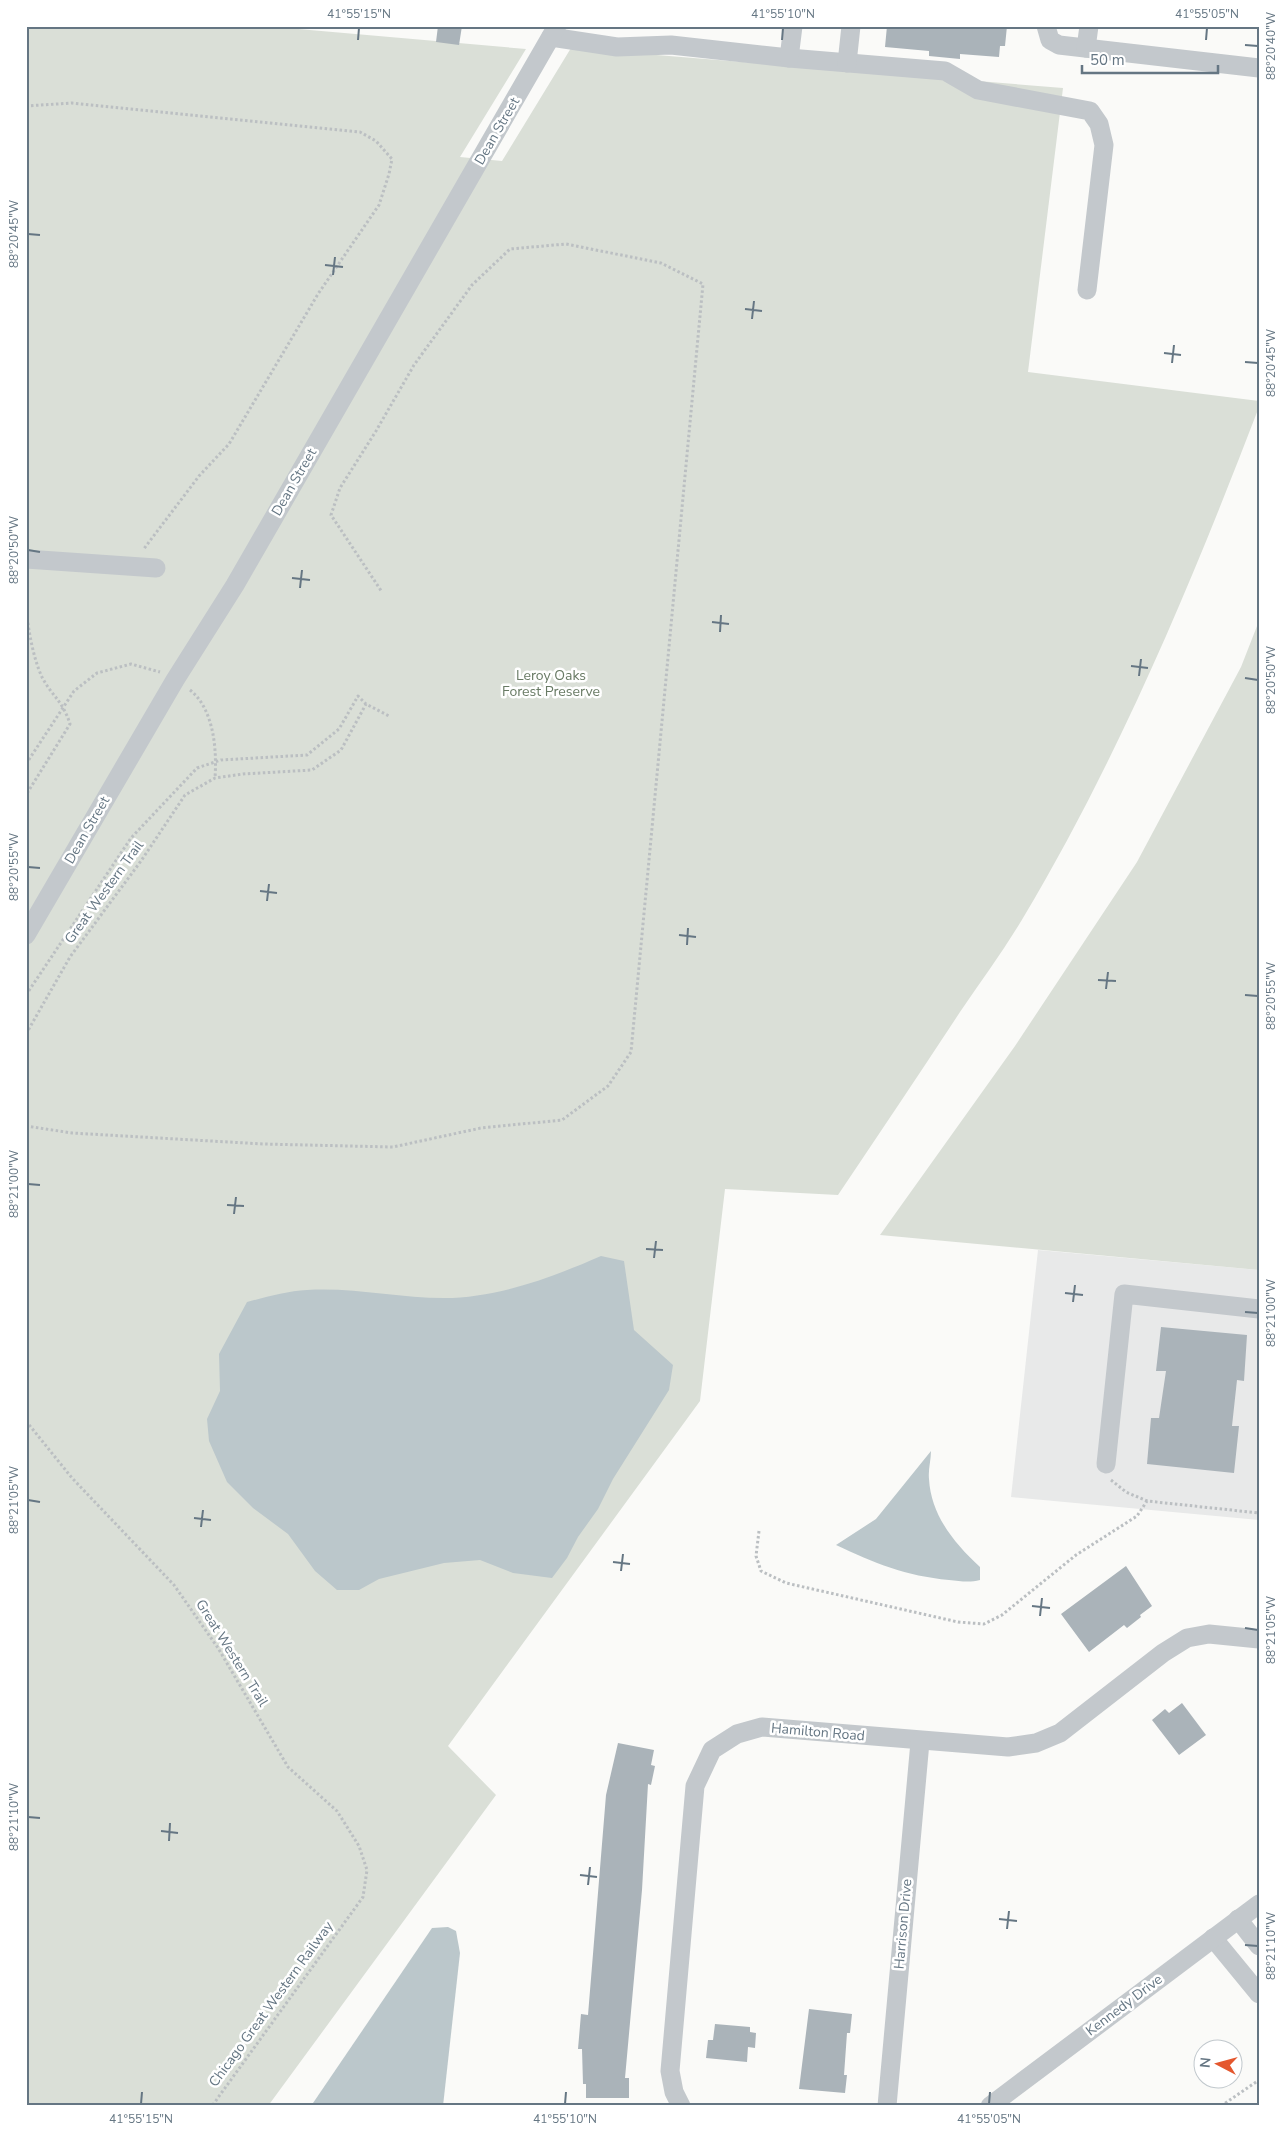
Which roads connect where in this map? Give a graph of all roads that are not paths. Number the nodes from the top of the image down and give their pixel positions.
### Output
1 (793, 26) edge
2 (852, 26) edge
3 (1046, 26) edge
4 (1088, 26) edge
5 (554, 32) edge
6 (1086, 48) junction
7 (789, 58) junction
8 (847, 63) junction
9 (1259, 68) edge
10 (1086, 290) dead end
11 (26, 559) edge
12 (156, 568) dead end
13 (26, 935) edge
14 (1259, 1309) edge
15 (1106, 1464) road end
16 (1259, 1639) edge
17 (920, 1742) junction
18 (1259, 1904) edge
19 (1238, 1919) junction
20 (1213, 1938) junction
21 (1259, 1946) edge
22 (1259, 1994) edge
23 (681, 2106) edge
24 (887, 2106) edge
25 (990, 2106) edge

1 - 7 street
2 - 8 street
3 - 6 street
4 - 6 street
5 - 7 street
5 - 13 street, Dean Street
6 - 9 street
7 - 8 street
8 - 10 street
11 - 12 street
14 - 15 street
16 - 17 street, Hamilton Road
17 - 23 street, Hamilton Road
17 - 24 street, Harrison Drive
18 - 19 street, Kennedy Drive
19 - 20 street, Kennedy Drive
19 - 21 street
20 - 22 street
20 - 25 street, Kennedy Drive

